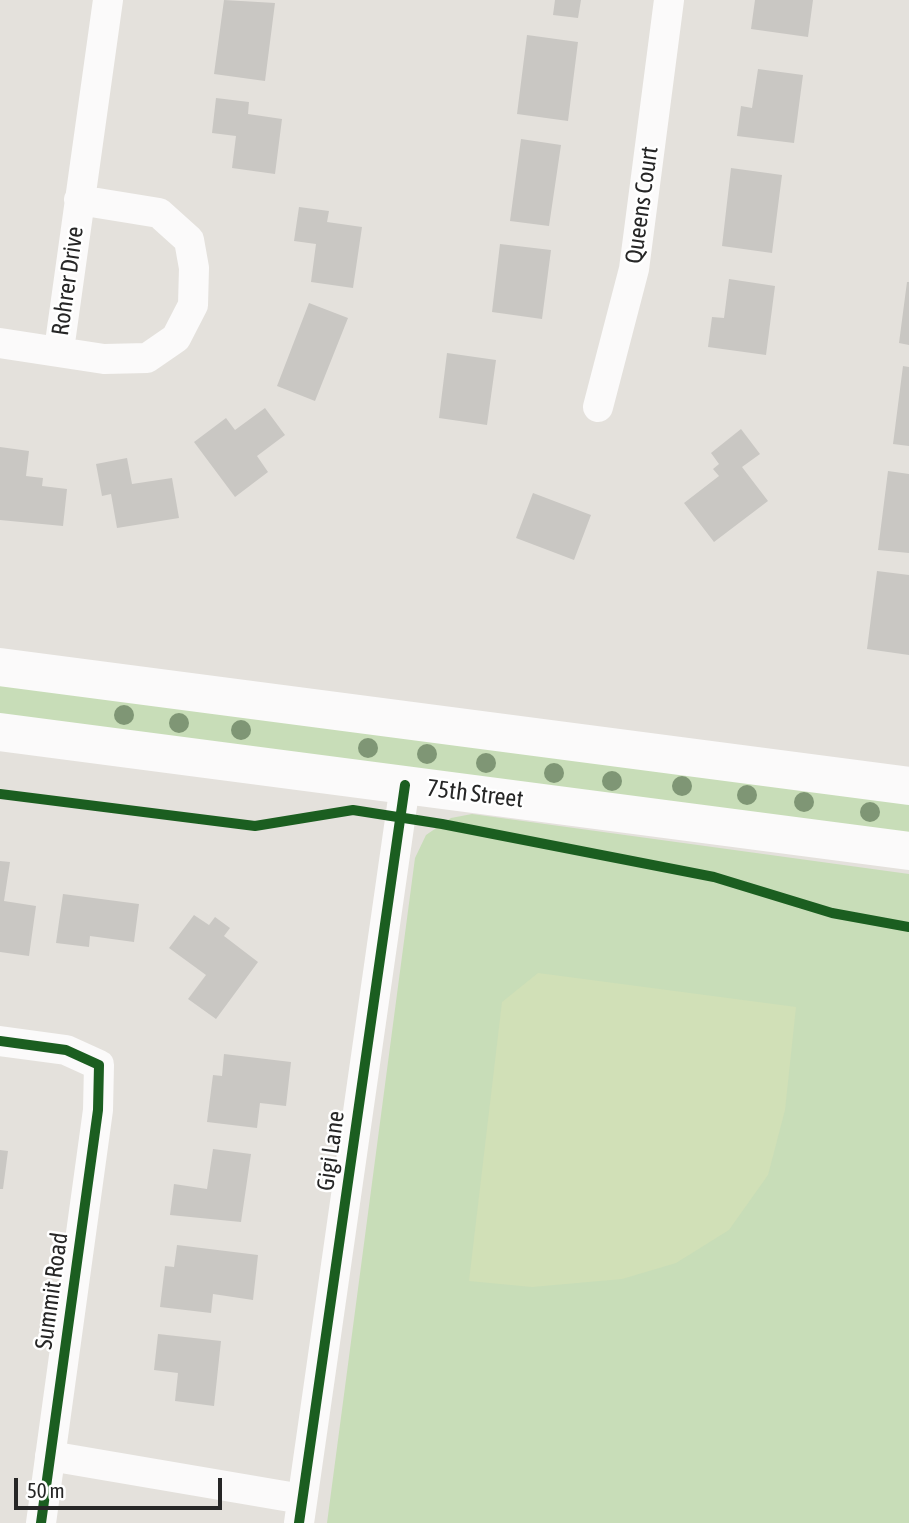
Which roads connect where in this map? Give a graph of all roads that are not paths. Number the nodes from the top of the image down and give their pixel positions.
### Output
1 (108, 0) edge
2 (669, 0) edge
3 (79, 200) junction
4 (0, 343) edge
5 (59, 350) junction
6 (598, 407) dead end
7 (0, 667) edge
8 (0, 732) edge
9 (405, 785) junction
10 (909, 786) edge
11 (909, 851) edge
12 (0, 1041) edge
13 (50, 1456) junction
14 (300, 1511) edge
15 (41, 1523) edge

1 - 3 street, Rohrer Drive
2 - 6 street, Queens Court
3 - 5 street, Rohrer Drive
3 - 5 street, Rohrer Drive
4 - 5 street
7 - 10 main road
8 - 9 main road, 75th Street
9 - 11 main road, 75th Street
9 - 14 street, Gigi Lane
12 - 13 street, Summit Road
13 - 14 street
13 - 15 street, Summit Road

